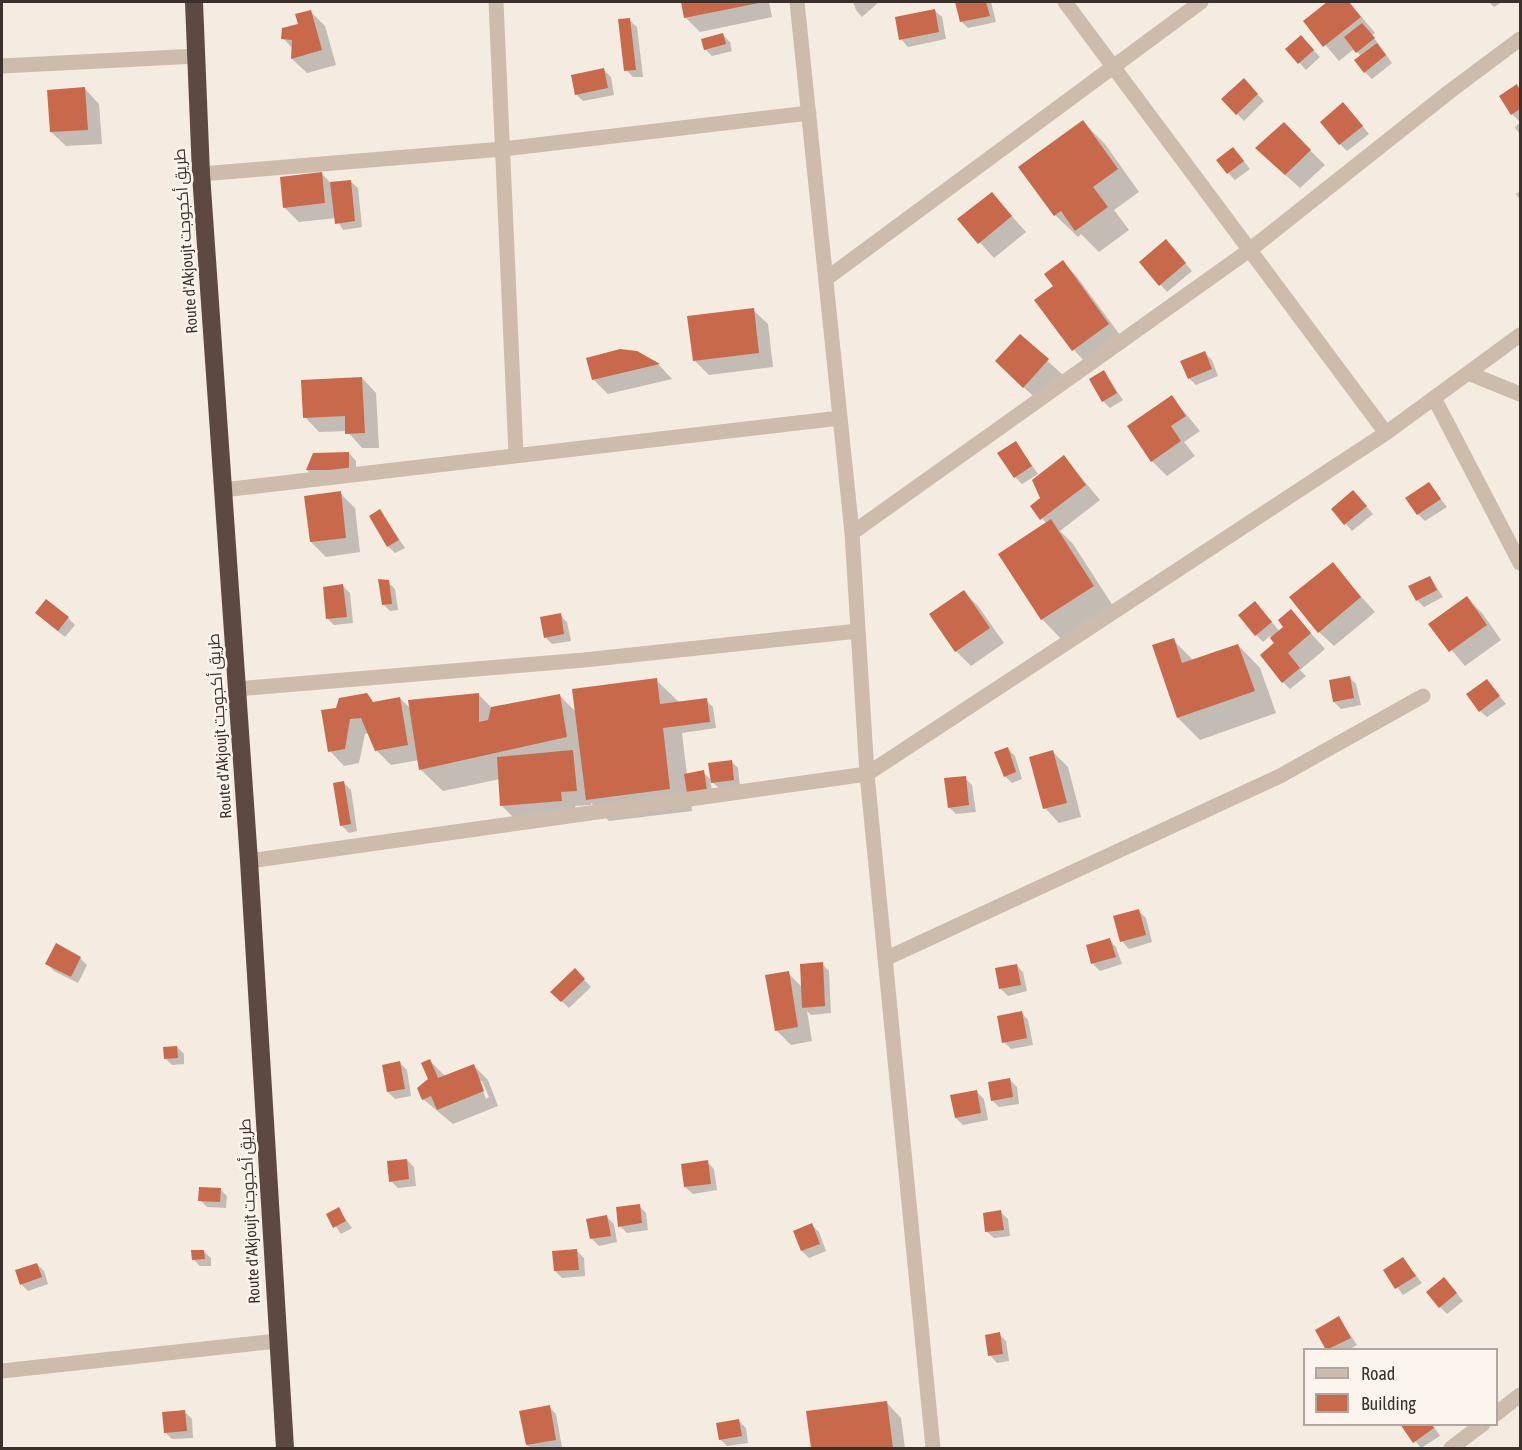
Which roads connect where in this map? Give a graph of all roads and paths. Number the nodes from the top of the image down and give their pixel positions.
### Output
1 (194, 2) edge
2 (496, 2) edge
3 (797, 2) edge
4 (1065, 2) edge
5 (1201, 2) edge
6 (1521, 39) edge
7 (197, 56) junction
8 (1113, 65) junction
9 (2, 66) edge
10 (809, 113) junction
11 (503, 149) junction
12 (201, 174) junction
13 (1251, 249) junction
14 (826, 279) junction
15 (1521, 335) edge
16 (1468, 373) junction
17 (1521, 394) edge
18 (1434, 398) junction
19 (840, 418) junction
20 (1386, 433) junction
21 (516, 454) junction
22 (223, 490) junction
23 (852, 533) junction
24 (1521, 563) edge
25 (858, 631) junction
26 (236, 688) junction
27 (1423, 696) dead end
28 (867, 774) junction
29 (249, 861) junction
30 (885, 959) junction
31 (277, 1341) junction
32 (2, 1371) edge
33 (1521, 1395) edge
34 (1498, 1413) edge
35 (1482, 1426) edge
36 (285, 1449) edge
37 (933, 1449) edge
38 (1451, 1449) edge

1 - 7 highway, Route d'Akjoujt طريق أكجوجت
2 - 11 street
3 - 10 street
4 - 8 street
5 - 8 street
6 - 13 street
7 - 9 street
7 - 12 highway, Route d'Akjoujt طريق أكجوجت
8 - 13 street
8 - 14 street
10 - 11 street
10 - 14 street
11 - 12 street
11 - 21 street
12 - 22 highway, Route d'Akjoujt طريق أكجوجت
13 - 20 street
13 - 23 street
14 - 19 street
15 - 16 street
16 - 17 street
16 - 18 street
18 - 20 street
18 - 24 street
19 - 21 street
19 - 23 street
20 - 28 street
21 - 22 street
22 - 26 highway, Route d'Akjoujt طريق أكجوجت
23 - 25 street
25 - 26 street
25 - 28 street
26 - 29 highway, Route d'Akjoujt طريق أكجوجت
27 - 30 street
28 - 29 street
28 - 30 street
29 - 31 highway, Route d'Akjoujt طريق أكجوجت
30 - 37 street
31 - 32 street
31 - 36 highway, Route d'Akjoujt طريق أكجوجت
33 - 34 street
35 - 38 street

